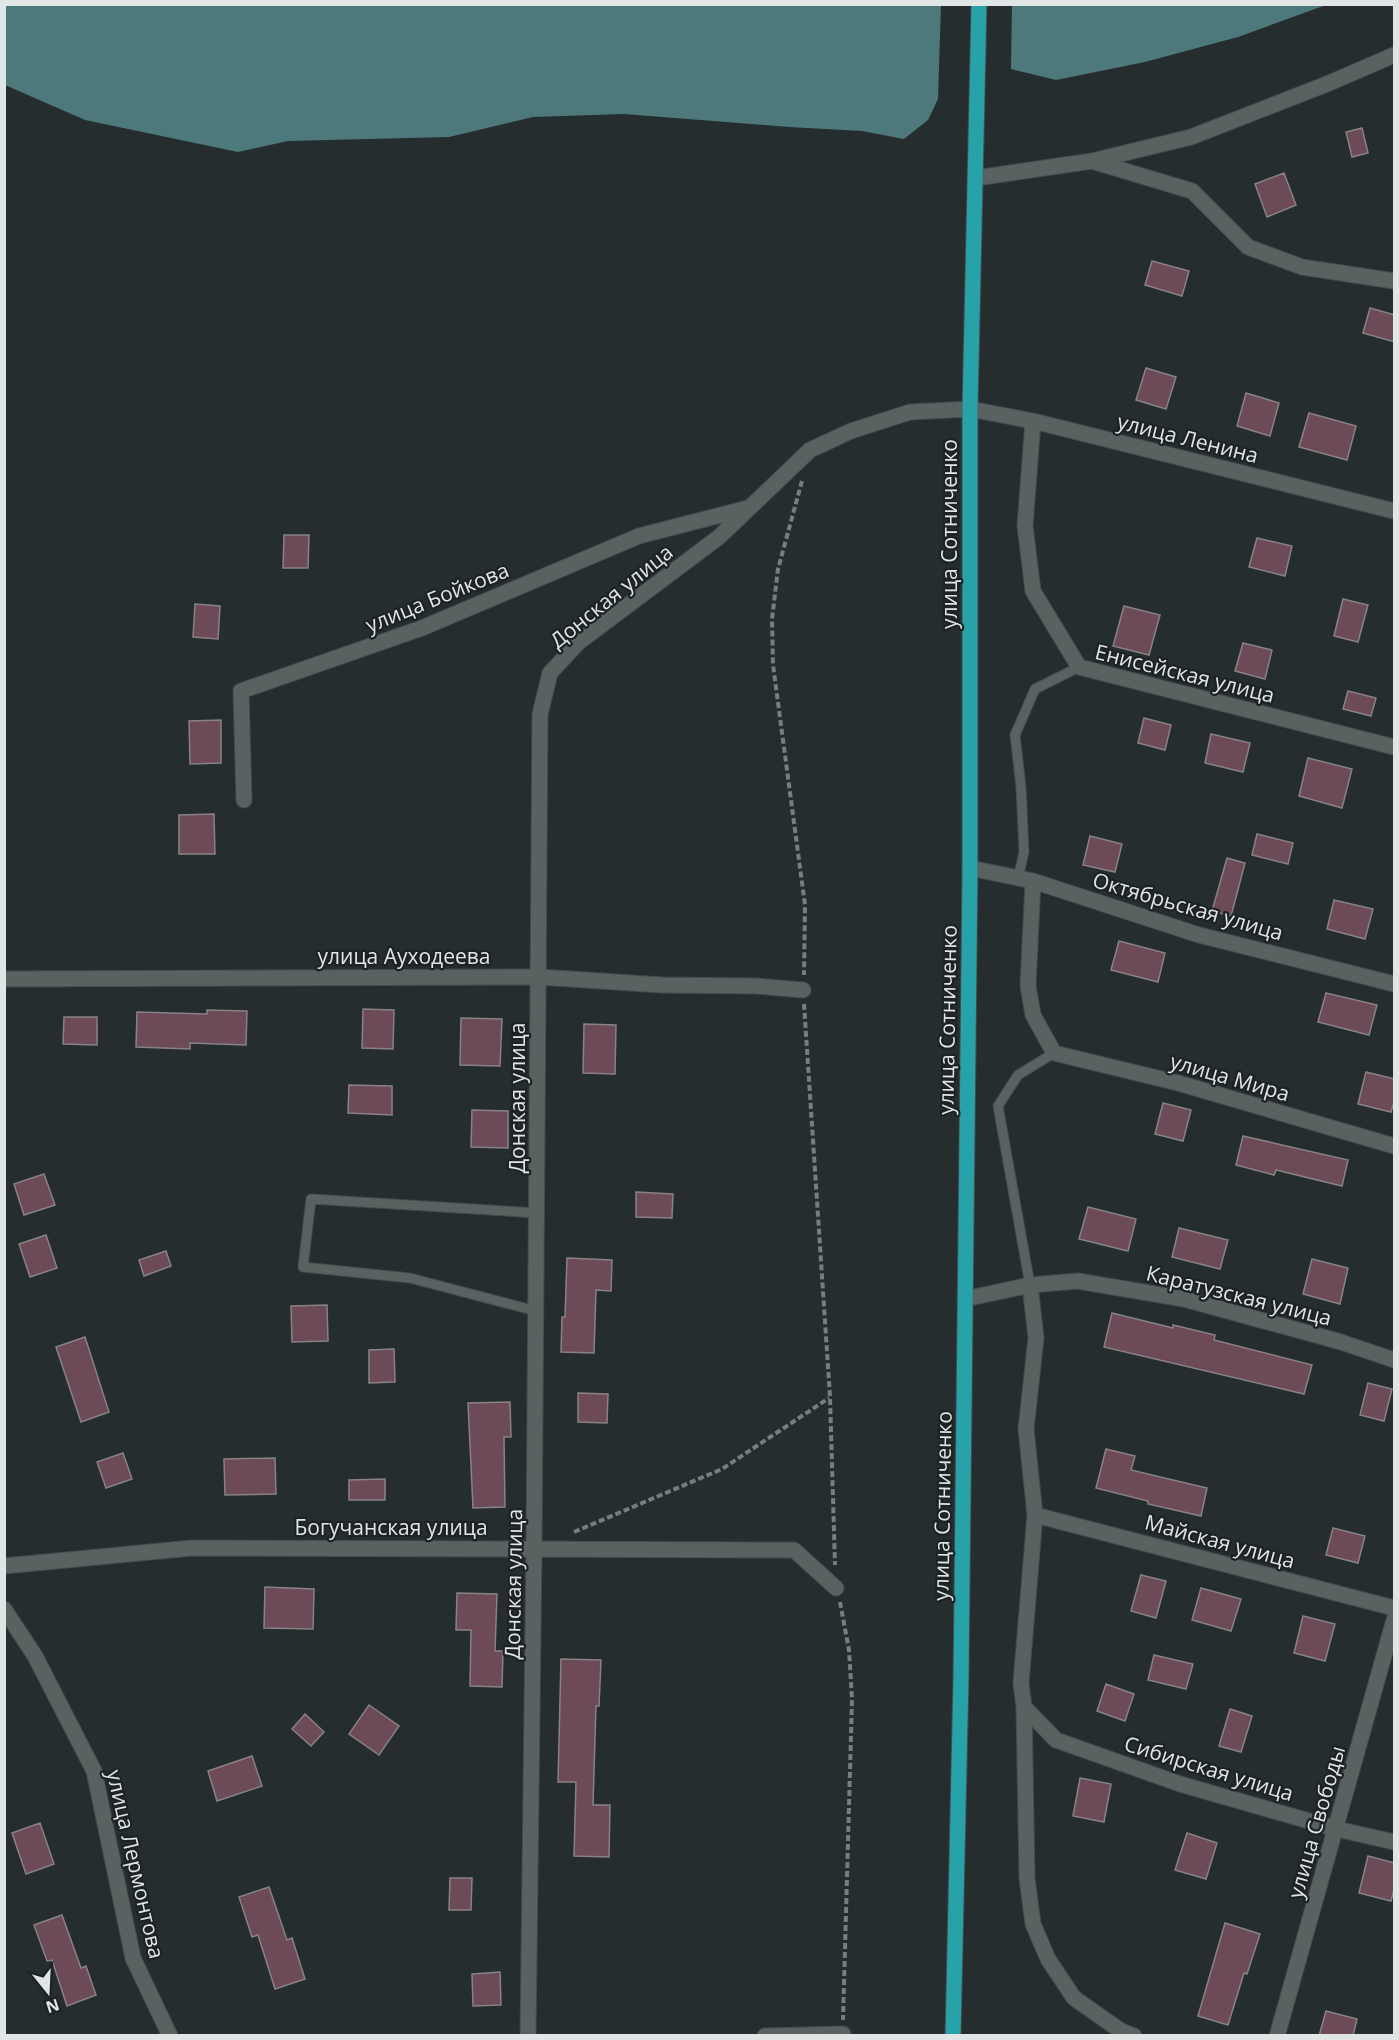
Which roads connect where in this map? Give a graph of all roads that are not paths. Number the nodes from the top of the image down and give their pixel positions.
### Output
1 (980, 4) edge
2 (1395, 55) edge
3 (1092, 161) junction
4 (976, 178) junction
5 (1395, 281) edge
6 (970, 409) junction
7 (1033, 420) junction
8 (751, 507) junction
9 (1395, 512) edge
10 (1079, 667) junction
11 (1395, 747) edge
12 (244, 800) dead end
13 (970, 868) junction
14 (1025, 880) junction
15 (539, 977) junction
16 (4, 979) edge
17 (1395, 984) edge
18 (803, 990) road end
19 (1054, 1053) junction
20 (1395, 1146) edge
21 (537, 1214) junction
22 (1030, 1285) junction
23 (965, 1299) junction
24 (536, 1311) junction
25 (1395, 1360) edge
26 (1035, 1515) junction
27 (534, 1549) junction
28 (4, 1566) edge
29 (836, 1588) road end
30 (1395, 1608) edge
31 (4, 1610) edge
32 (1395, 1620) edge
33 (1024, 1707) junction
34 (1337, 1828) junction
35 (1395, 1842) edge
36 (843, 2034) edge
37 (170, 2036) edge
38 (528, 2036) edge
39 (765, 2036) edge
40 (953, 2036) edge
41 (1134, 2036) edge
42 (1277, 2036) edge

1 - 4 main road, улица Сотниченко
2 - 3 street
3 - 4 street
3 - 5 street
4 - 6 main road, улица Сотниченко
6 - 7 street, улица Ленина
6 - 8 street, Донская улица
6 - 13 main road, улица Сотниченко
7 - 9 street, улица Ленина
7 - 10 street, Енисейская улица
8 - 12 street, улица Бойкова
8 - 15 street, Донская улица
10 - 11 street, Енисейская улица
10 - 14 lane
13 - 14 street, Октябрьская улица
13 - 23 main road, улица Сотниченко
14 - 17 street, Октябрьская улица
14 - 19 street
15 - 16 street, улица Ауходеева
15 - 18 street, улица Ауходеева
15 - 21 street, Донская улица
19 - 20 street, улица Мира
19 - 22 lane
21 - 24 street, Донская улица
21 - 24 lane
22 - 23 street, Каратузская улица
22 - 25 street, Каратузская улица
22 - 26 street
23 - 40 main road, улица Сотниченко
24 - 27 street, Донская улица
26 - 30 street, Майская улица
26 - 33 street
27 - 28 street, Богучанская улица
27 - 29 street, Богучанская улица
27 - 38 street, Донская улица
31 - 37 street, улица Лермонтова
32 - 34 street, улица Свободы
33 - 34 street, Сибирская улица
33 - 41 street
34 - 35 street, Сибирская улица
34 - 42 street, улица Свободы
36 - 39 street

